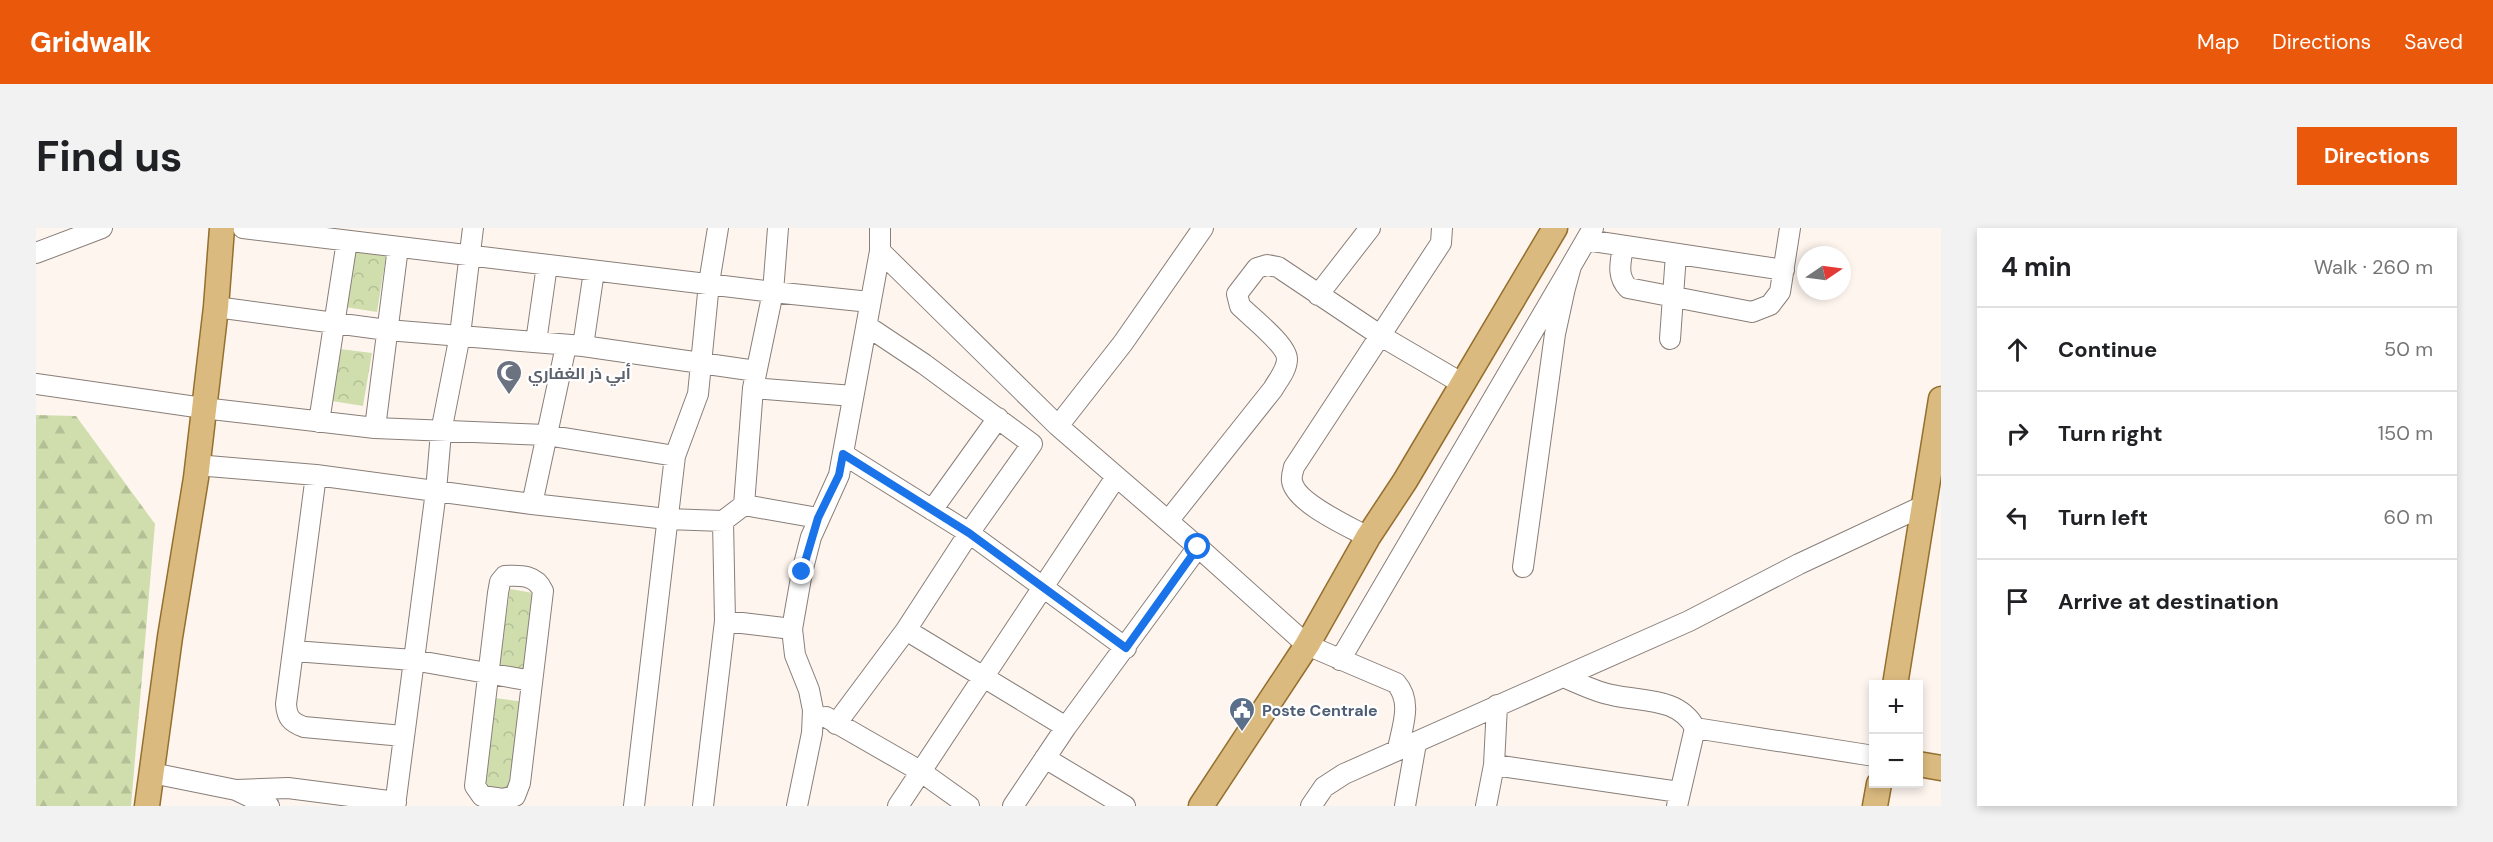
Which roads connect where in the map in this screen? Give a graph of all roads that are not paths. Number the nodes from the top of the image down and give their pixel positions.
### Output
1 (102, 228) edge
2 (222, 228) edge
3 (243, 228) edge
4 (473, 228) edge
5 (718, 228) edge
6 (778, 228) edge
7 (880, 228) edge
8 (1203, 228) edge
9 (1370, 228) edge
10 (1442, 228) edge
11 (1555, 228) edge
12 (1790, 228) edge
13 (1589, 234) edge
14 (346, 241) junction
15 (1623, 246) junction
16 (398, 247) junction
17 (880, 251) junction
18 (36, 253) edge
19 (1676, 254) junction
20 (470, 256) junction
21 (547, 265) junction
22 (1571, 266) junction
23 (1784, 270) junction
24 (594, 271) junction
25 (710, 284) junction
26 (773, 292) junction
27 (1318, 295) junction
28 (1673, 297) junction
29 (870, 302) junction
30 (216, 307) junction
31 (334, 322) junction
32 (867, 326) junction
33 (387, 330) junction
34 (460, 335) junction
35 (1381, 336) junction
36 (1670, 339) dead end
37 (536, 342) junction
38 (575, 346) junction
39 (702, 364) junction
40 (754, 379) junction
41 (36, 384) edge
42 (1462, 384) junction
43 (853, 396) junction
44 (1941, 399) edge
45 (203, 408) junction
46 (998, 418) junction
47 (319, 422) junction
48 (1054, 422) junction
49 (375, 429) junction
50 (441, 432) junction
51 (546, 435) junction
52 (1032, 444) junction
53 (843, 454) junction
54 (675, 456) junction
55 (196, 465) junction
56 (316, 475) junction
57 (1116, 477) junction
58 (436, 491) junction
59 (532, 504) junction
60 (744, 505) junction
61 (1923, 506) junction
62 (932, 510) junction
63 (818, 518) junction
64 (667, 519) junction
65 (723, 521) junction
66 (1168, 521) junction
67 (969, 533) junction
68 (1368, 537) junction
69 (1198, 547) junction
70 (1523, 567) dead end
71 (1046, 587) junction
72 (725, 621) junction
73 (792, 629) junction
74 (906, 630) junction
75 (1307, 645) junction
76 (1126, 648) junction
77 (294, 651) junction
78 (413, 660) junction
79 (1340, 660) junction
80 (489, 675) junction
81 (983, 675) junction
82 (1563, 677) junction
83 (1896, 680) edge
84 (532, 681) junction
85 (1497, 705) junction
86 (813, 710) junction
87 (836, 724) junction
88 (1066, 727) junction
89 (1695, 728) junction
90 (403, 736) junction
91 (1407, 746) junction
92 (1869, 755) edge
93 (1045, 758) junction
94 (1494, 765) junction
95 (1923, 765) edge
96 (1941, 768) edge
97 (920, 771) junction
98 (152, 773) junction
99 (1878, 788) edge
100 (236, 790) junction
101 (1678, 799) edge
102 (503, 802) edge
103 (396, 804) edge
104 (147, 806) edge
105 (269, 806) edge
106 (634, 806) edge
107 (702, 806) edge
108 (797, 806) edge
109 (898, 806) edge
110 (969, 806) edge
111 (1013, 806) edge
112 (1125, 806) edge
113 (1201, 806) edge
114 (1311, 806) edge
115 (1405, 806) edge
116 (1486, 806) edge
117 (1875, 806) edge

1 - 18 street
2 - 30 main road
3 - 14 street
4 - 20 street
5 - 25 street
6 - 26 street
7 - 17 street
8 - 48 street
9 - 27 street
10 - 35 street
11 - 42 main road
12 - 23 street
13 - 15 street
13 - 22 street
14 - 16 street
14 - 31 street
15 - 19 street
15 - 28 street
16 - 20 street
16 - 33 street
17 - 29 street
17 - 48 street
19 - 23 street
19 - 28 street
20 - 21 street
20 - 34 street
21 - 24 street
21 - 37 street
22 - 70 street
22 - 79 street
23 - 28 street
24 - 25 street
24 - 38 street
25 - 26 street
25 - 39 street
26 - 29 street
26 - 40 street
27 - 35 street
27 - 66 street
28 - 36 street
29 - 32 street
30 - 31 street
30 - 45 main road
31 - 33 street
31 - 47 street
32 - 43 street
32 - 46 street
33 - 34 street
33 - 49 street
34 - 37 street
34 - 50 street
35 - 42 street
35 - 68 street
37 - 38 street
38 - 39 street
38 - 51 street
39 - 40 street
39 - 54 street
40 - 43 street
40 - 60 street
41 - 45 street
42 - 68 main road
43 - 53 street
44 - 61 main road
45 - 47 street
45 - 55 main road
46 - 52 street
46 - 62 street
47 - 49 street
48 - 52 street
48 - 57 street
49 - 50 street
50 - 51 street
50 - 58 street
51 - 54 street
51 - 59 street
52 - 67 street
53 - 62 street
53 - 63 street
54 - 64 street
55 - 56 street
55 - 98 main road
56 - 58 street
56 - 77 street
57 - 66 street
57 - 71 street
58 - 59 street
58 - 78 street
59 - 64 street
60 - 63 street
60 - 65 street
61 - 82 street
61 - 83 main road
62 - 67 street
63 - 73 street
64 - 65 street
64 - 106 street
65 - 72 street
66 - 69 street
67 - 71 street
67 - 74 street
68 - 75 main road
69 - 75 street
69 - 76 street
71 - 76 street
71 - 81 street
72 - 73 street
72 - 107 street
73 - 86 street
74 - 81 street
74 - 87 street
75 - 79 street
75 - 113 main road
76 - 88 street
77 - 78 street
77 - 90 street
78 - 80 street
78 - 90 street
79 - 91 street
80 - 84 street
80 - 84 street
80 - 102 street
81 - 88 street
81 - 97 street
82 - 85 street
82 - 89 street
84 - 102 street
85 - 91 street
85 - 94 street
86 - 87 street
86 - 108 street
87 - 97 street
88 - 93 street
89 - 92 street
89 - 101 street
90 - 103 street
91 - 114 street
91 - 115 street
93 - 111 street
93 - 112 street
94 - 101 street
94 - 116 street
95 - 96 main road
97 - 109 street
97 - 110 street
98 - 100 street
98 - 104 main road
99 - 117 main road
100 - 103 street
100 - 105 street

